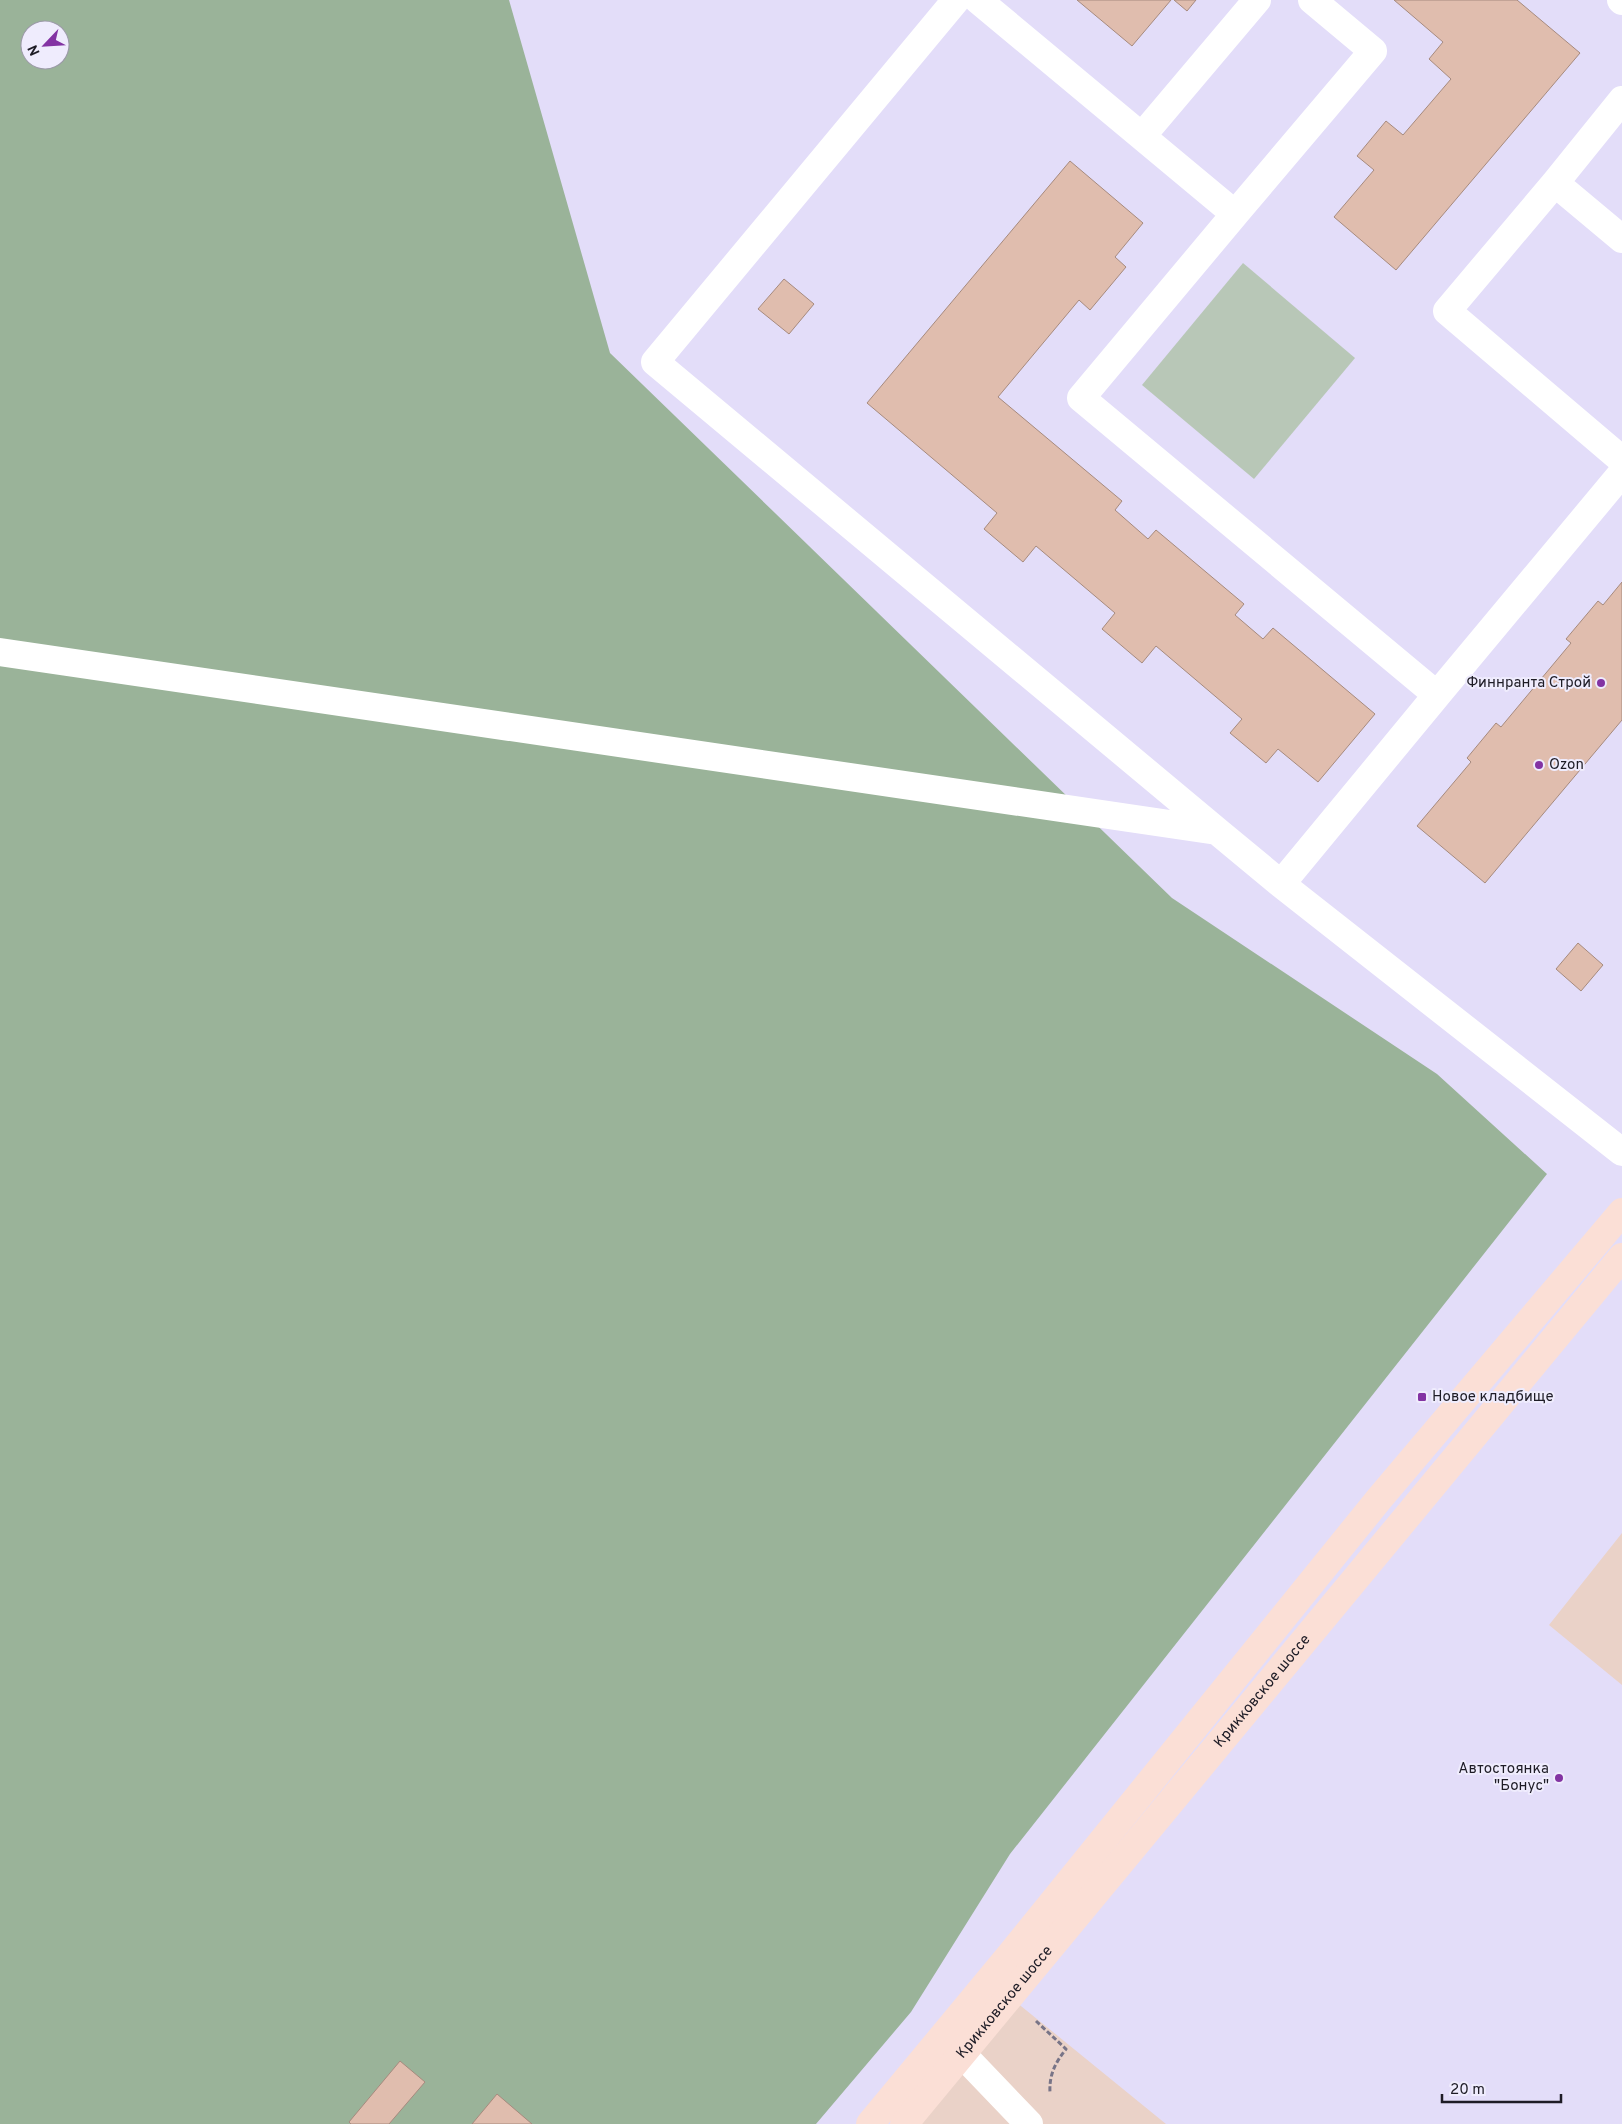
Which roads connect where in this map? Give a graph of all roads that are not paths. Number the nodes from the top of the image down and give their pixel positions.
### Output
1 (956, 0) edge
2 (978, 0) edge
3 (1257, 0) edge
4 (1312, 0) edge
5 (1622, 100) edge
6 (1142, 136) junction
7 (1555, 183) junction
8 (1235, 214) junction
9 (1622, 240) edge
10 (1622, 460) edge
11 (1622, 473) edge
12 (0, 652) edge
13 (1437, 695) junction
14 (1217, 831) junction
15 (1281, 884) junction
16 (1622, 1152) edge
17 (1622, 1212) edge
18 (1622, 1257) edge
19 (962, 2054) junction
20 (870, 2124) edge
21 (904, 2124) edge
22 (1029, 2124) edge

1 - 14 street
2 - 6 street
3 - 6 street
4 - 8 street
5 - 7 street
6 - 8 street
7 - 9 street
7 - 10 street
8 - 13 street
11 - 13 street
12 - 14 street
13 - 15 street
14 - 15 street
15 - 16 street
17 - 20 main road
18 - 19 main road, Крикковское шоссе
19 - 21 main road, Крикковское шоссе
19 - 22 street

